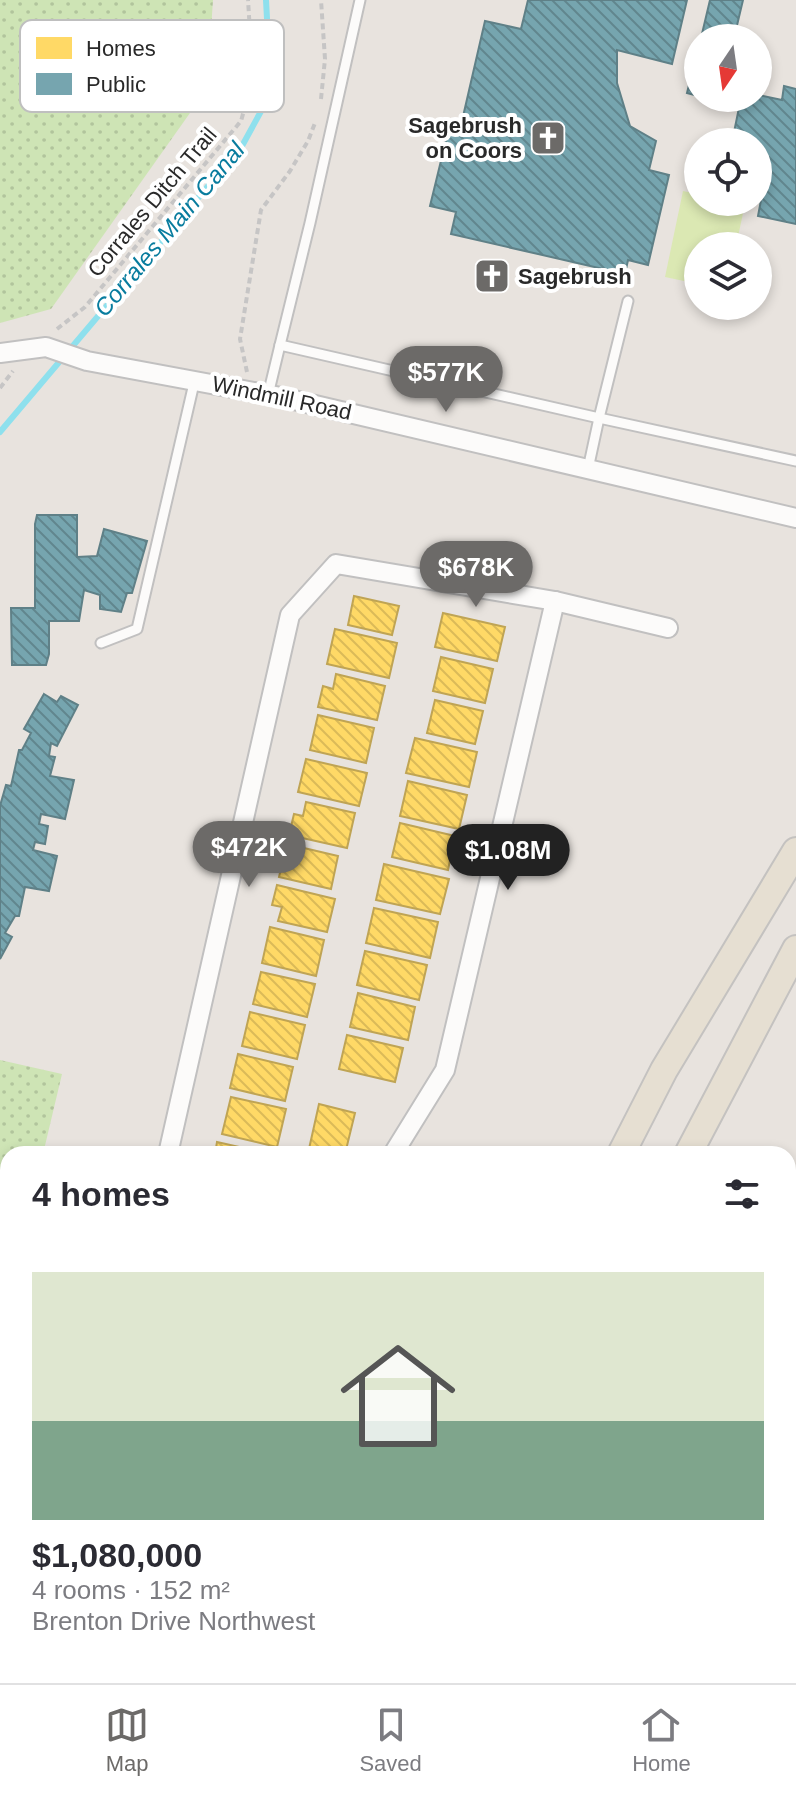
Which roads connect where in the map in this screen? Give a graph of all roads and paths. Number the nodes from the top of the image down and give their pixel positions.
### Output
1 (248, 0) edge
2 (321, 0) edge
3 (360, 0) edge
4 (249, 20) edge
5 (320, 100) dead end
6 (244, 112) edge
7 (319, 114) dead end
8 (628, 301) dead end
9 (280, 345) junction
10 (38, 348) junction
11 (0, 353) edge
12 (195, 379) junction
13 (0, 388) edge
14 (246, 390) junction
15 (268, 395) junction
16 (599, 418) junction
17 (796, 461) edge
18 (588, 469) junction
19 (796, 518) edge
20 (555, 601) junction
21 (668, 628) dead end
22 (101, 643) dead end
23 (796, 851) edge
24 (796, 949) edge
25 (170, 1146) edge
26 (398, 1146) edge
27 (625, 1146) edge
28 (692, 1146) edge

1 - 4 path, Corrales Ditch Trail
2 - 5 path
3 - 9 lane
6 - 10 path, Corrales Ditch Trail
7 - 14 path
8 - 16 lane
9 - 15 lane
9 - 16 lane
10 - 11 street, Windmill Road
10 - 12 street, Windmill Road
10 - 13 path, Corrales Ditch Trail
12 - 14 street, Windmill Road
12 - 22 lane
14 - 15 street, Windmill Road
15 - 18 street, Windmill Road
16 - 17 lane
16 - 18 lane
18 - 19 street, Windmill Road
20 - 21 street
20 - 25 street
20 - 26 street
23 - 27 main road
24 - 28 main road

